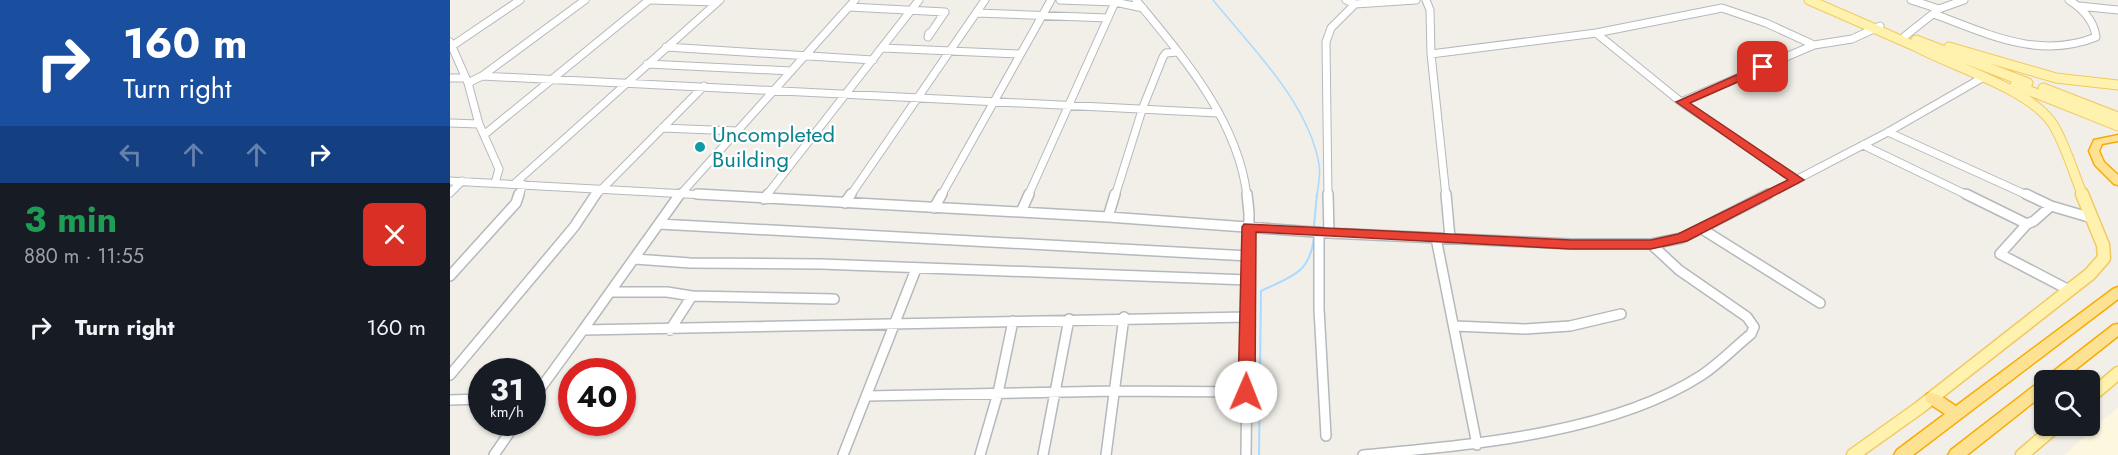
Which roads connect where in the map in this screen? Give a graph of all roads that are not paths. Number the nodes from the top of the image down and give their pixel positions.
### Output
1 (520, 0) edge
2 (585, 0) edge
3 (650, 0) edge
4 (855, 0) edge
5 (920, 0) edge
6 (985, 0) edge
7 (1051, 0) edge
8 (1060, 0) edge
9 (1136, 0) edge
10 (1346, 0) edge
11 (1416, 0) edge
12 (1426, 0) edge
13 (1710, 0) edge
14 (1810, 0) edge
15 (1911, 0) edge
16 (1964, 0) edge
17 (2069, 0) edge
18 (718, 1) edge
19 (1115, 1) edge
20 (1355, 4) junction
21 (2079, 6) junction
22 (849, 7) junction
23 (1143, 8) junction
24 (1722, 8) junction
25 (912, 10) junction
26 (2118, 10) edge
27 (1937, 12) junction
28 (976, 13) junction
29 (1042, 15) junction
30 (1108, 18) junction
31 (1877, 28) junction
32 (929, 33) dead end
33 (1596, 33) junction
34 (1905, 36) junction
35 (451, 44) edge
36 (1917, 44) junction
37 (1814, 45) junction
38 (666, 47) junction
39 (883, 48) junction
40 (950, 51) junction
41 (1178, 52) junction
42 (1020, 54) junction
43 (1431, 54) junction
44 (806, 57) junction
45 (873, 60) junction
46 (647, 64) junction
47 (791, 71) junction
48 (482, 76) junction
49 (450, 78) edge
50 (1982, 78) junction
51 (552, 79) junction
52 (466, 81) junction
53 (625, 83) junction
54 (2118, 85) edge
55 (704, 86) junction
56 (774, 89) junction
57 (846, 96) junction
58 (918, 99) junction
59 (995, 101) junction
60 (1681, 102) junction
61 (1070, 104) junction
62 (1143, 107) junction
63 (1218, 113) junction
64 (2118, 117) edge
65 (450, 123) edge
66 (479, 124) junction
67 (2118, 126) edge
68 (662, 128) junction
69 (737, 131) junction
70 (1888, 132) junction
71 (485, 134) junction
72 (2118, 138) edge
73 (1863, 145) junction
74 (450, 180) edge
75 (1797, 180) junction
76 (462, 181) junction
77 (2118, 181) edge
78 (495, 183) junction
79 (518, 184) junction
80 (600, 189) junction
81 (450, 193) edge
82 (680, 194) junction
83 (764, 199) junction
84 (845, 203) junction
85 (2051, 206) junction
86 (934, 208) junction
87 (1021, 212) junction
88 (1108, 217) junction
89 (2092, 218) junction
90 (659, 224) junction
91 (2026, 224) junction
92 (1249, 227) junction
93 (1702, 230) junction
94 (1324, 232) junction
95 (1436, 238) junction
96 (1450, 238) junction
97 (1651, 244) junction
98 (1248, 256) junction
99 (635, 259) junction
100 (916, 269) junction
101 (450, 276) edge
102 (1248, 280) junction
103 (2069, 290) junction
104 (611, 292) junction
105 (2118, 292) edge
106 (692, 296) junction
107 (834, 299) dead end
108 (1820, 303) dead end
109 (1621, 314) dead end
110 (1124, 317) junction
111 (1247, 317) junction
112 (1069, 320) junction
113 (1013, 321) junction
114 (895, 326) junction
115 (1455, 326) junction
116 (2118, 329) edge
117 (583, 330) junction
118 (670, 330) junction
119 (2065, 370) edge
120 (2118, 373) edge
121 (450, 375) edge
122 (546, 380) edge
123 (2100, 388) edge
124 (1115, 391) junction
125 (1054, 392) junction
126 (1246, 392) junction
127 (998, 393) junction
128 (2034, 394) edge
129 (867, 396) junction
130 (1932, 398) junction
131 (468, 399) edge
132 (450, 400) edge
133 (1956, 414) junction
134 (507, 436) edge
135 (1326, 436) dead end
136 (2044, 436) edge
137 (1477, 445) junction
138 (494, 455) edge
139 (843, 455) edge
140 (980, 455) edge
141 (1043, 455) edge
142 (1106, 455) edge
143 (1246, 455) edge
144 (1364, 455) edge
145 (1853, 455) edge
146 (1902, 455) edge
147 (1956, 455) edge
148 (2022, 455) edge

1 - 35 street
2 - 48 street
3 - 18 street
3 - 51 street
4 - 22 street
5 - 25 street
6 - 28 street
7 - 29 street
8 - 19 street
9 - 23 street
10 - 20 street
11 - 20 street
12 - 43 street
13 - 24 street
14 - 31 main road
15 - 27 street
16 - 27 street
17 - 21 street
18 - 38 street
19 - 23 street
19 - 30 street
20 - 94 street
21 - 26 street
21 - 27 street
22 - 25 street
22 - 44 street
23 - 41 street
24 - 33 street
24 - 37 street
25 - 32 street
25 - 39 street
27 - 34 street
28 - 29 street
28 - 40 street
29 - 30 street
29 - 42 street
30 - 61 street
31 - 34 main road
31 - 36 main road
31 - 37 street
33 - 43 street
33 - 60 street
34 - 36 main road
35 - 52 street
36 - 50 main road
36 - 54 main road
36 - 64 main road
36 - 67 main road
37 - 60 street
38 - 44 street
38 - 46 street
39 - 40 street
39 - 45 street
40 - 42 street
40 - 58 street
41 - 62 street
41 - 63 street
42 - 59 street
43 - 96 street
44 - 45 street
44 - 47 street
45 - 57 street
46 - 47 street
46 - 53 street
47 - 56 street
48 - 51 street
48 - 52 street
49 - 52 street
50 - 70 street
50 - 89 main road
51 - 53 street
51 - 71 street
52 - 66 street
53 - 55 street
53 - 79 street
55 - 56 street
55 - 68 street
56 - 57 street
56 - 69 street
57 - 58 street
57 - 83 street
58 - 59 street
58 - 84 street
59 - 61 street
59 - 86 street
60 - 75 street
61 - 62 street
61 - 87 street
62 - 63 street
62 - 88 street
63 - 92 street
65 - 66 street
66 - 71 street
68 - 69 street
68 - 80 street
69 - 82 street
70 - 73 street
70 - 85 street
71 - 78 street
72 - 77 highway
73 - 75 street
73 - 91 street
74 - 76 street
75 - 93 street
76 - 78 street
76 - 81 street
78 - 79 street
79 - 80 street
79 - 101 street
80 - 82 street
80 - 121 street
82 - 83 street
82 - 90 street
83 - 84 street
84 - 86 street
85 - 89 street
85 - 91 street
86 - 87 street
87 - 88 street
88 - 92 street
89 - 103 main road
90 - 98 street
90 - 99 street
91 - 103 street
92 - 94 street
92 - 98 street
93 - 97 street
93 - 108 street
94 - 95 street
94 - 135 street
95 - 96 street
95 - 115 street
96 - 97 street
97 - 137 street
98 - 102 street
99 - 100 street
99 - 104 street
100 - 102 street
100 - 114 street
102 - 111 street
103 - 130 main road
104 - 106 street
104 - 117 street
105 - 133 highway
106 - 107 street
106 - 118 street
109 - 115 street
110 - 111 street
110 - 112 street
110 - 124 street
111 - 126 street
112 - 113 street
112 - 125 street
113 - 114 street
113 - 127 street
114 - 118 street
114 - 129 street
115 - 137 street
116 - 119 highway
117 - 118 street
117 - 122 street
120 - 123 main road
124 - 125 street
124 - 126 street
124 - 142 street
125 - 127 street
125 - 141 street
126 - 143 street
127 - 129 street
127 - 140 street
128 - 147 highway
129 - 139 street
130 - 133 highway
130 - 145 main road
131 - 132 street
133 - 146 highway
134 - 138 street
136 - 148 main road
137 - 144 street

